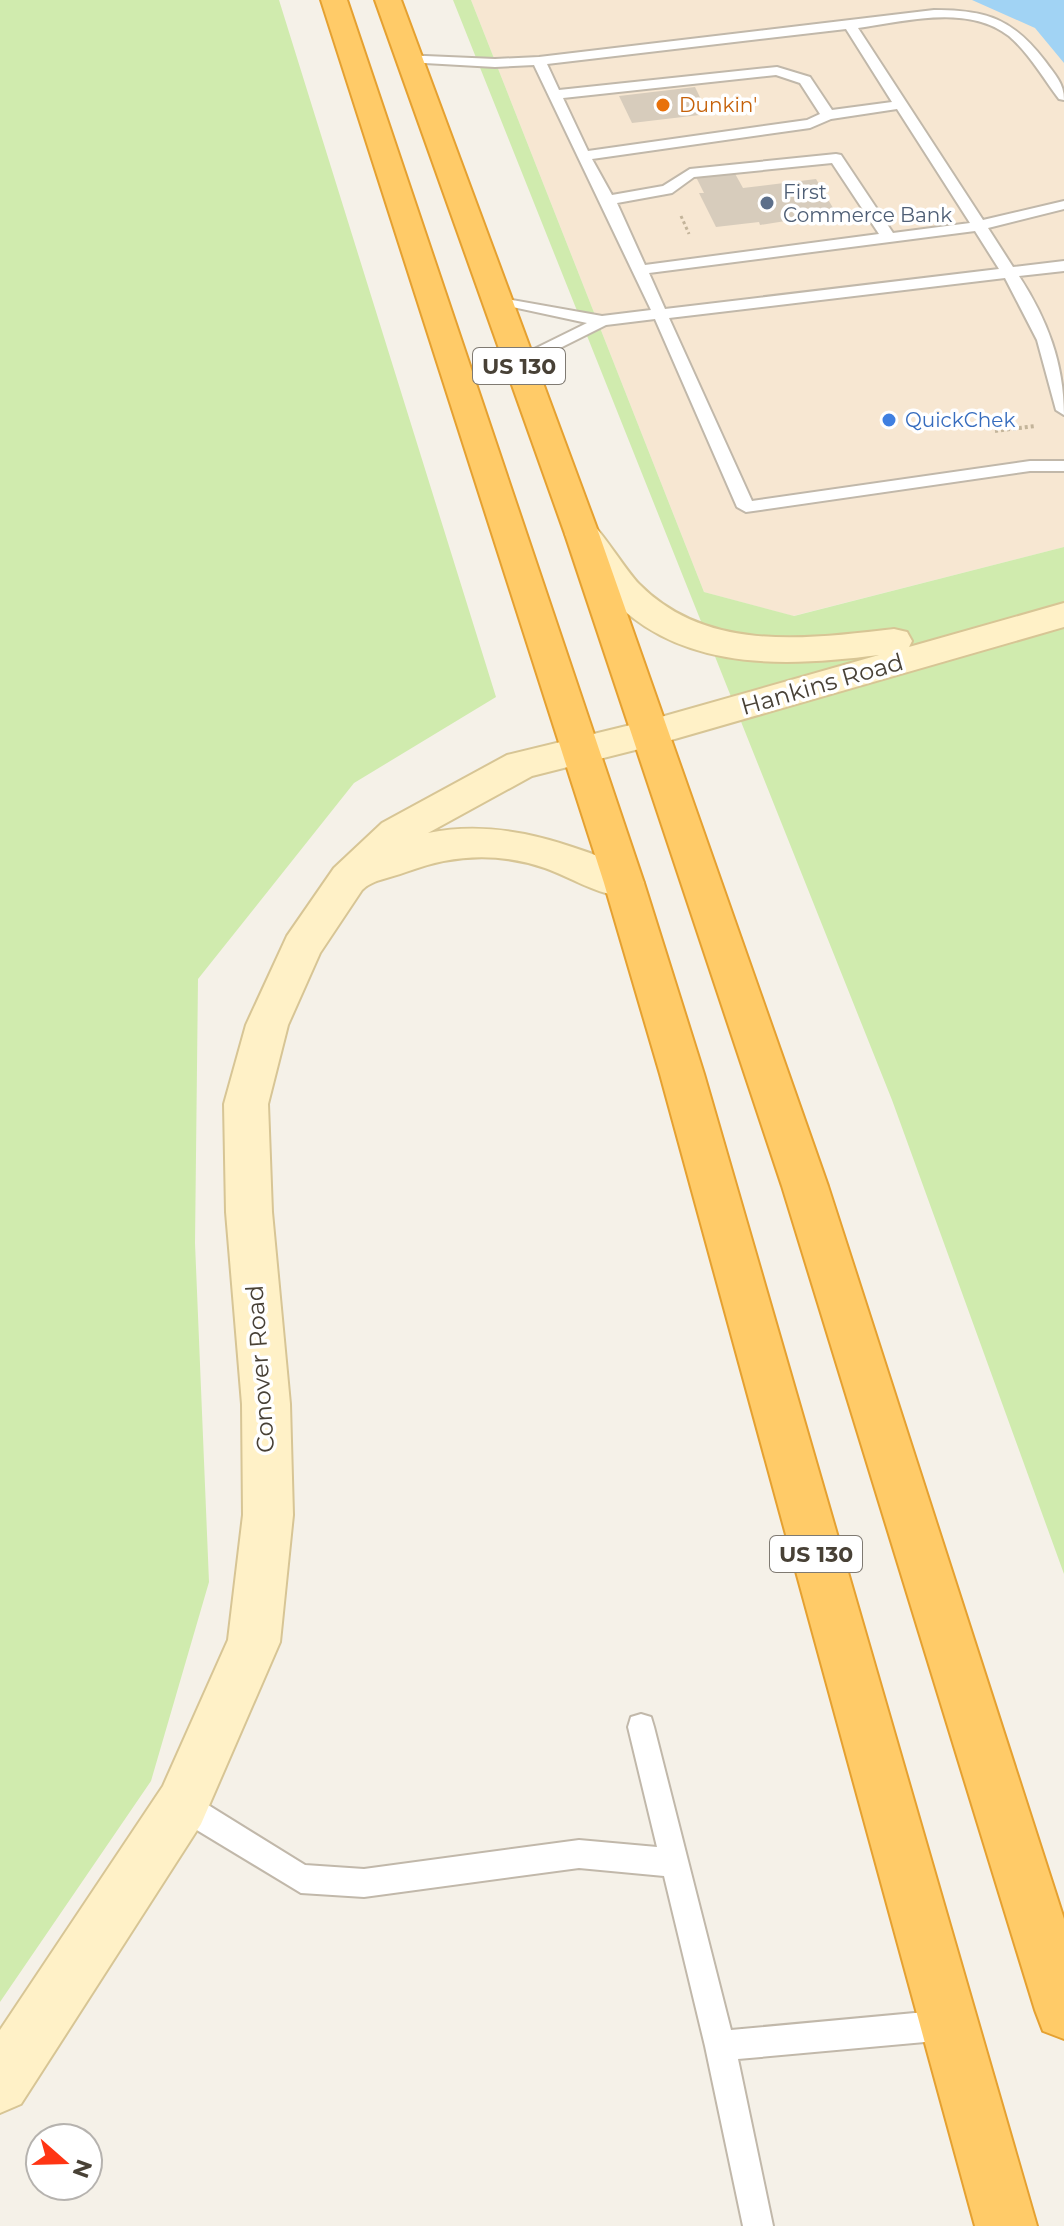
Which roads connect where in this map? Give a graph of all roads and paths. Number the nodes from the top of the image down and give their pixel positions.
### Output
1 (334, 0) edge
2 (388, 0) edge
3 (850, 25) junction
4 (407, 58) junction
5 (539, 61) junction
6 (555, 95) junction
7 (1064, 96) edge
8 (899, 105) junction
9 (828, 115) junction
10 (583, 156) junction
11 (608, 200) junction
12 (1064, 205) edge
13 (978, 226) junction
14 (888, 237) junction
15 (1064, 266) edge
16 (638, 270) junction
17 (1009, 272) junction
18 (495, 299) junction
19 (660, 314) junction
20 (602, 321) junction
21 (518, 363) junction
22 (1064, 410) edge
23 (1035, 426) dead end
24 (995, 431) dead end
25 (1064, 466) edge
26 (582, 534) junction
27 (1064, 615) edge
28 (1028, 626) junction
29 (647, 734) junction
30 (579, 750) junction
31 (348, 879) junction
32 (624, 883) junction
33 (641, 1727) dead end
34 (182, 1805) junction
35 (675, 1863) junction
36 (1064, 2010) edge
37 (949, 2025) junction
38 (720, 2046) junction
39 (0, 2083) edge
40 (758, 2226) edge
41 (1006, 2226) edge

1 - 30 highway, US 130
2 - 4 highway, US 130
3 - 5 lane
3 - 7 lane
3 - 8 lane
4 - 5 lane
4 - 18 highway, US 130
5 - 6 lane
6 - 9 lane
6 - 10 lane
8 - 9 lane
8 - 13 lane
9 - 10 lane
10 - 11 lane
11 - 14 lane
11 - 16 lane
12 - 13 lane
13 - 14 lane
13 - 17 lane
14 - 16 lane
15 - 17 lane
16 - 19 lane
17 - 19 lane
17 - 22 lane
18 - 20 lane
18 - 21 highway, US 130
19 - 20 lane
19 - 25 lane
20 - 21 lane
21 - 26 highway, US 130
23 - 24 path
26 - 28 street
26 - 29 highway, US 130
27 - 28 street, Hankins Road
28 - 29 street, Hankins Road
29 - 30 street, Hankins Road
29 - 36 highway, US 130
30 - 31 street, Conover Road
30 - 32 highway, US 130
31 - 32 street
31 - 34 street, Conover Road
32 - 37 highway, US 130
33 - 35 lane
34 - 35 lane
34 - 39 street, Conover Road
35 - 38 lane
37 - 38 lane
37 - 41 highway, US 130
38 - 40 lane

